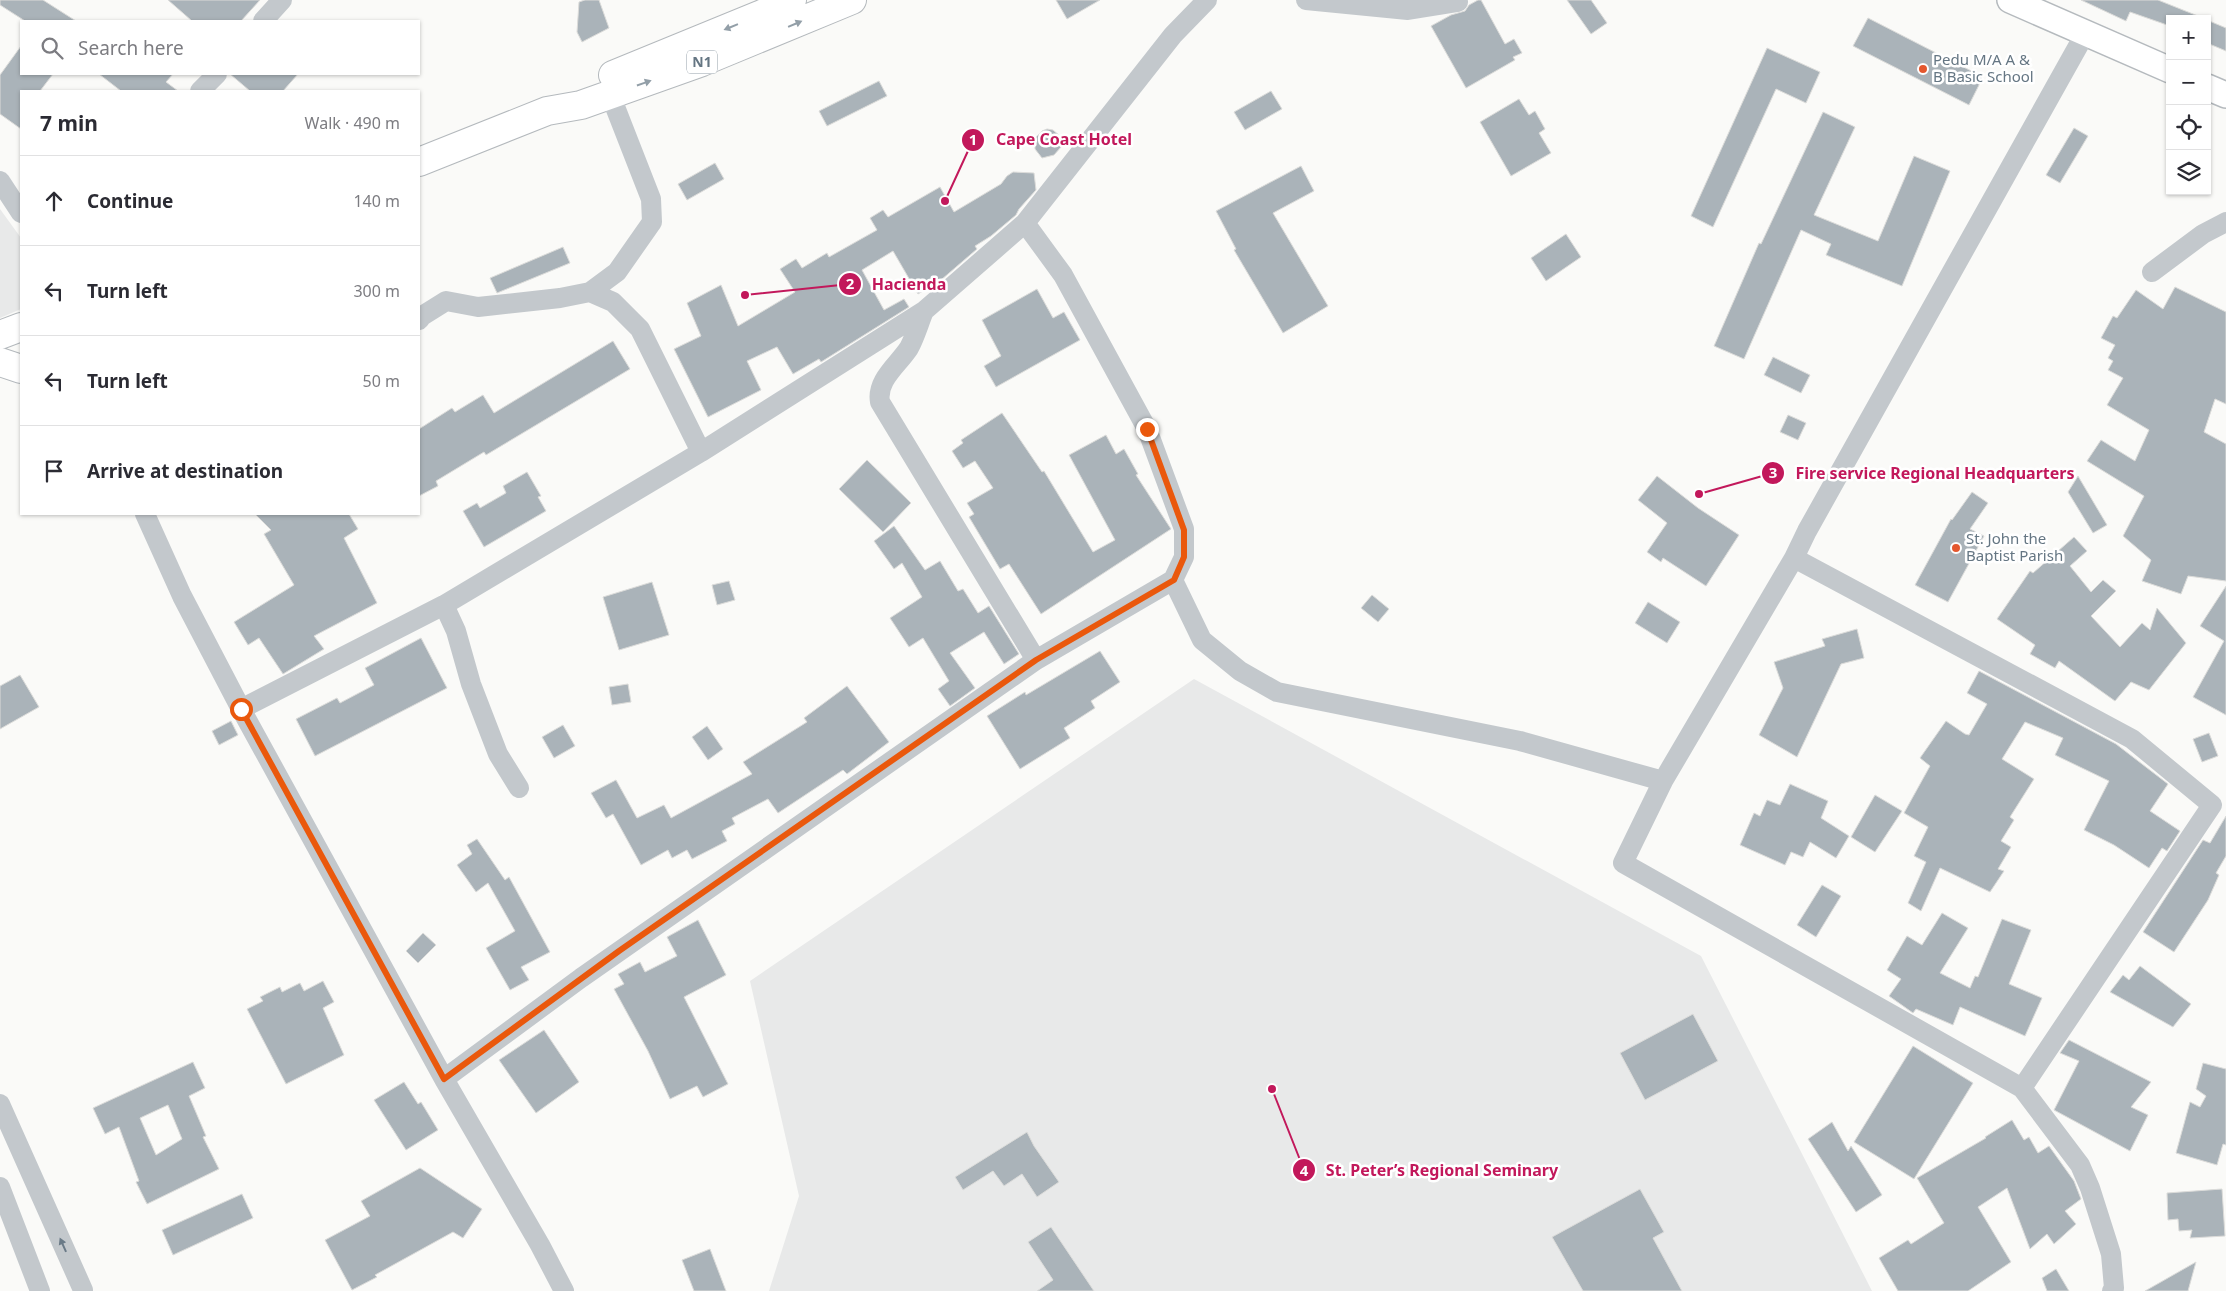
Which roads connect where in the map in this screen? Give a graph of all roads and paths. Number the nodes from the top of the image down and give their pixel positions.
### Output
1 (282, 0) edge
2 (792, 0) edge
3 (852, 0) edge
4 (1207, 0) edge
5 (1306, 0) edge
6 (2010, 0) edge
7 (1458, 2) dead end
8 (264, 20) edge
9 (2086, 32) junction
10 (2166, 68) edge
11 (216, 75) edge
12 (2211, 89) edge
13 (201, 90) edge
14 (610, 94) junction
15 (2226, 95) edge
16 (547, 111) junction
17 (420, 162) edge
18 (0, 181) edge
19 (20, 211) edge
20 (2226, 222) edge
21 (1025, 223) junction
22 (2152, 272) dead end
23 (590, 292) junction
24 (924, 312) junction
25 (420, 319) edge
26 (20, 327) edge
27 (0, 335) edge
28 (0, 362) edge
29 (20, 369) edge
30 (701, 452) junction
31 (145, 515) edge
32 (1794, 558) junction
33 (1174, 580) junction
34 (444, 606) junction
35 (1036, 660) junction
36 (241, 709) junction
37 (1663, 781) junction
38 (519, 788) dead end
39 (2219, 808) edge
40 (444, 1079) junction
41 (2022, 1088) junction
42 (0, 1104) edge
43 (7, 1137) edge
44 (0, 1187) edge
45 (40, 1291) edge
46 (80, 1291) edge
47 (564, 1291) edge
48 (2112, 1291) edge

1 - 8 street
2 -> 16 highway, N1
14 -> 3 highway, N1
4 - 21 street
5 - 7 street
6 - 9 main road
9 - 10 main road
9 - 32 street
11 - 13 street
12 - 15 main road
14 - 16 highway, N1
14 - 23 street
16 - 17 highway, N1
18 - 19 street
20 - 22 street
21 - 24 street
21 - 33 street
23 - 25 street
23 - 30 street
24 - 30 street
24 - 35 street
26 - 27 highway
28 - 29 highway
30 - 34 street
31 - 36 street
32 - 37 street
32 - 39 street
33 - 35 street
33 - 37 street
34 - 36 street
34 - 38 street
35 - 40 street
36 - 40 street
37 - 41 street
39 - 41 street
40 - 47 street
41 - 48 street
42 - 43 street
46 -> 43 street
44 - 45 street

